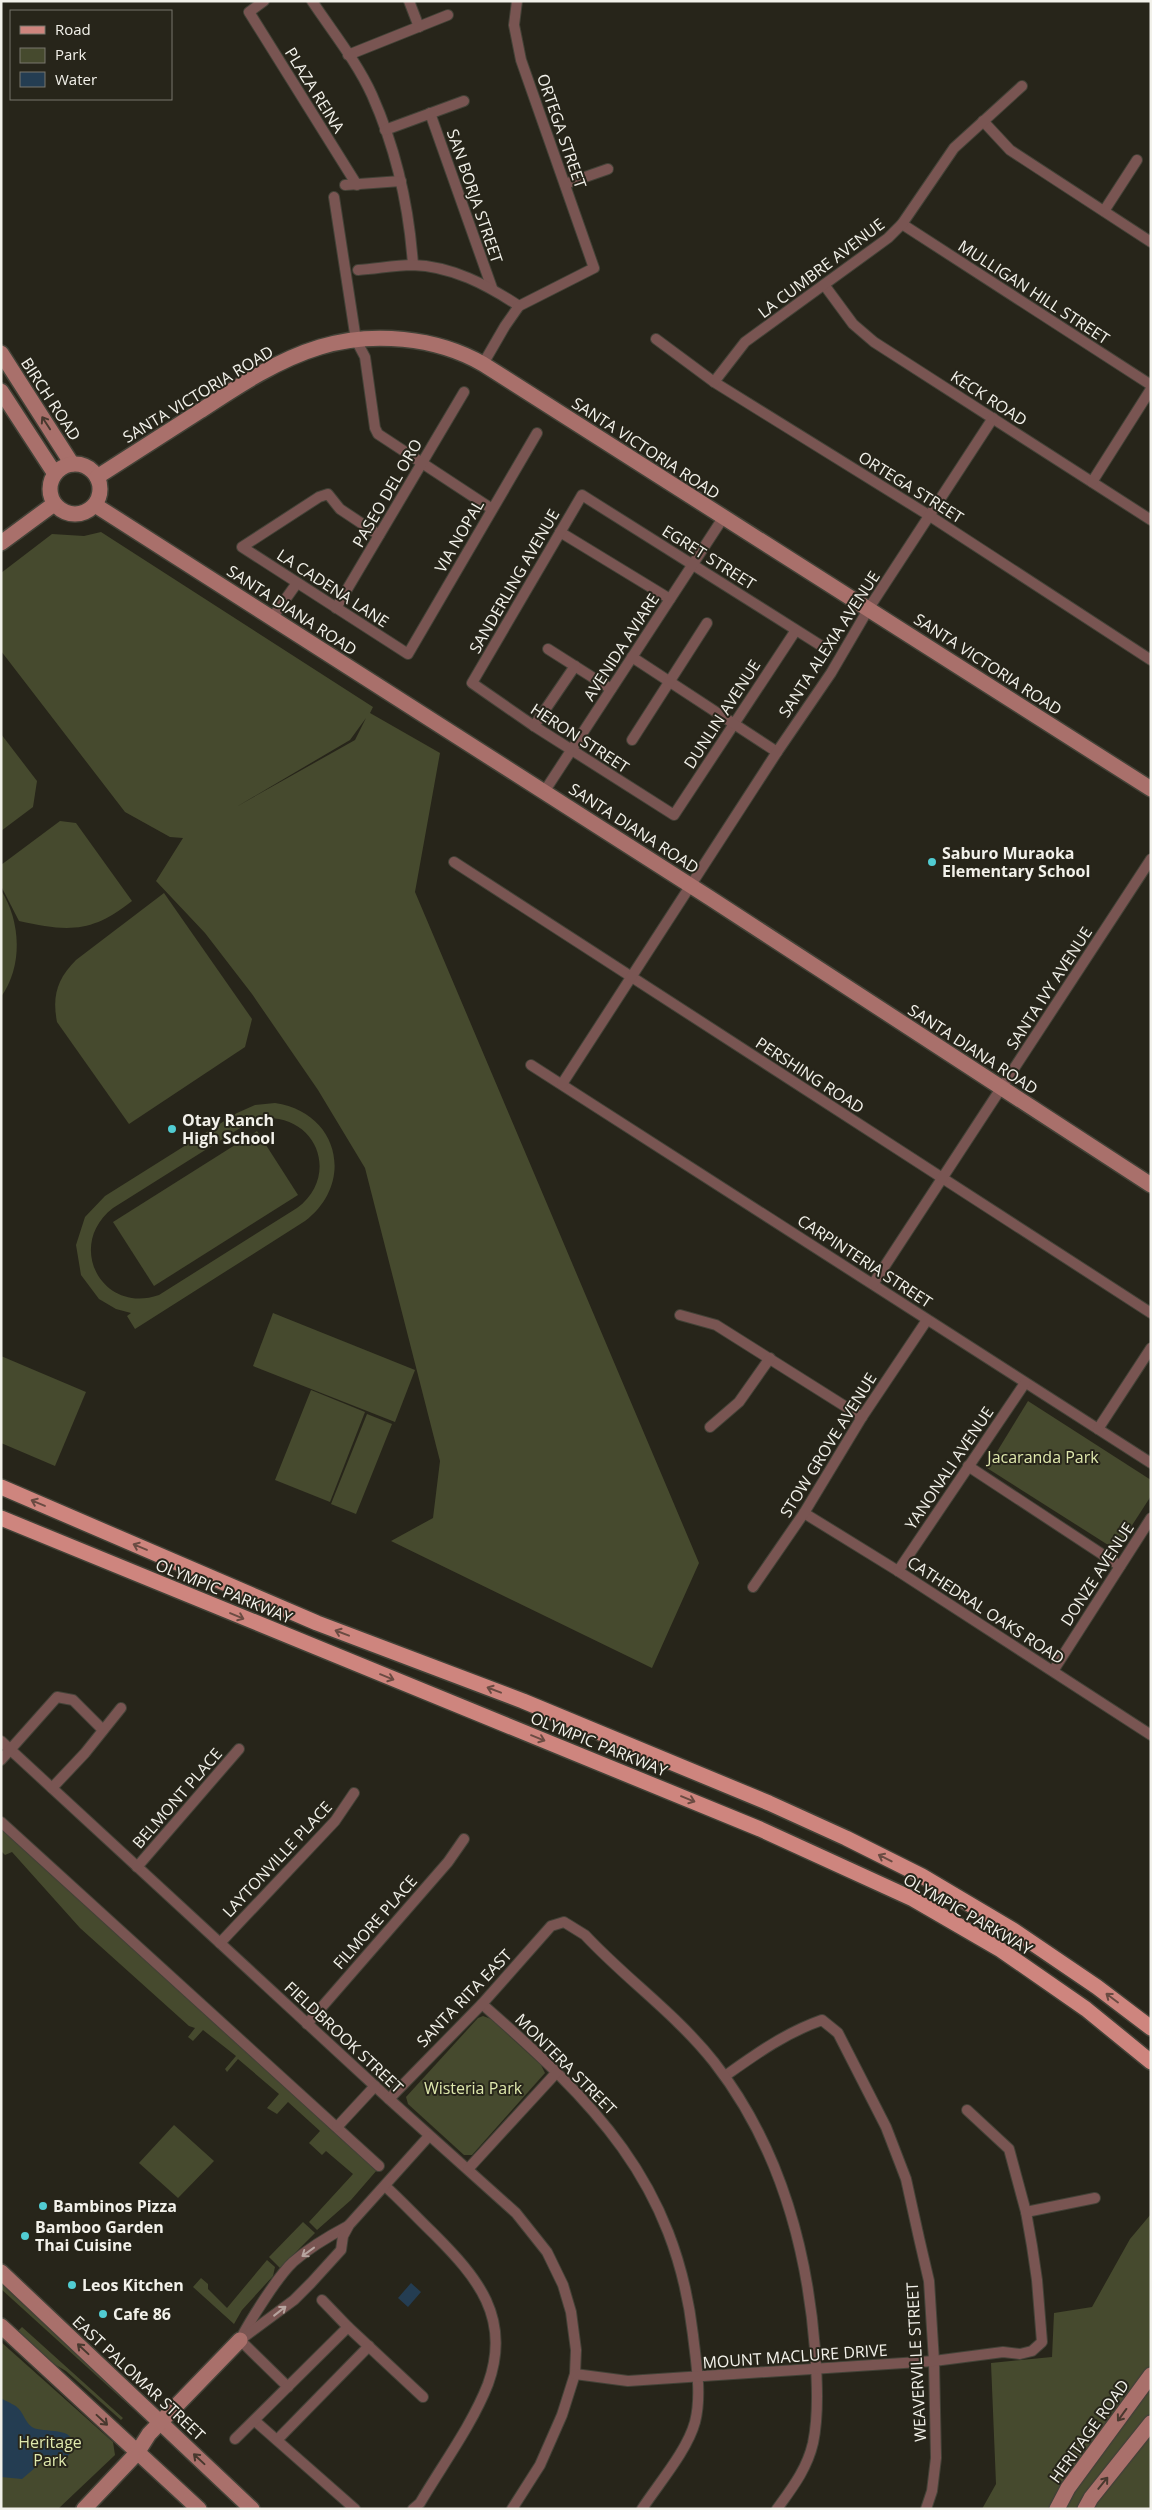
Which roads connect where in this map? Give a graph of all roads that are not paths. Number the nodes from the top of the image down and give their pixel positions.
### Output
1 (264, 1) edge
2 (312, 1) edge
3 (410, 1) edge
4 (517, 1) edge
5 (448, 15) dead end
6 (419, 27) junction
7 (348, 55) junction
8 (1022, 86) dead end
9 (464, 101) dead end
10 (430, 113) junction
11 (983, 121) junction
12 (385, 130) junction
13 (1137, 160) dead end
14 (608, 169) dead end
15 (401, 181) junction
16 (357, 184) junction
17 (565, 184) junction
18 (345, 186) dead end
19 (334, 197) dead end
20 (1104, 211) junction
21 (902, 224) junction
22 (1151, 242) edge
23 (413, 265) junction
24 (358, 270) dead end
25 (824, 286) junction
26 (492, 288) junction
27 (519, 306) junction
28 (656, 339) dead end
29 (356, 340) junction
30 (1, 353) edge
31 (483, 364) junction
32 (714, 382) junction
33 (1151, 385) edge
34 (1151, 389) edge
35 (1, 391) edge
36 (464, 392) dead end
37 (992, 418) junction
38 (537, 433) dead end
39 (422, 462) junction
40 (72, 464) junction
41 (55, 474) junction
42 (97, 477) junction
43 (1092, 482) junction
44 (582, 496) joint
45 (54, 504) junction
46 (96, 505) junction
47 (492, 509) junction
48 (930, 516) junction
49 (723, 518) junction
50 (1151, 520) edge
51 (560, 532) junction
52 (379, 535) junction
53 (1, 543) edge
54 (692, 565) junction
55 (297, 582) junction
56 (670, 599) junction
57 (336, 608) junction
58 (869, 608) junction
59 (272, 618) junction
60 (707, 623) dead end
61 (796, 630) junction
62 (820, 645) dead end
63 (548, 649) dead end
64 (408, 654) joint
65 (632, 657) junction
66 (1151, 660) edge
67 (575, 666) junction
68 (669, 682) junction
69 (472, 683) joint
70 (611, 689) junction
71 (734, 724) junction
72 (534, 726) junction
73 (632, 740) dead end
74 (571, 750) junction
75 (777, 752) junction
76 (1151, 789) edge
77 (544, 792) junction
78 (674, 815) joint
79 (1151, 859) edge
80 (454, 862) dead end
81 (690, 885) junction
82 (632, 977) junction
83 (531, 1065) dead end
84 (562, 1084) junction
85 (1001, 1089) junction
86 (943, 1179) junction
87 (1151, 1185) edge
88 (873, 1284) junction
89 (1151, 1313) edge
90 (680, 1314) dead end
91 (927, 1320) junction
92 (1151, 1348) edge
93 (770, 1358) junction
94 (1025, 1383) junction
95 (862, 1417) junction
96 (710, 1428) dead end
97 (1098, 1429) junction
98 (1151, 1463) edge
99 (968, 1466) junction
100 (1, 1487) edge
101 (804, 1513) junction
102 (1, 1518) edge
103 (1151, 1518) edge
104 (74, 1519) junction
105 (65, 1544) junction
106 (1120, 1566) junction
107 (898, 1571) junction
108 (753, 1587) dead end
109 (1053, 1671) junction
110 (121, 1708) dead end
111 (103, 1730) junction
112 (1151, 1735) edge
113 (1, 1741) edge
114 (239, 1749) dead end
115 (11, 1750) junction
116 (1, 1760) edge
117 (52, 1788) junction
118 (354, 1793) dead end
119 (1, 1822) edge
120 (464, 1839) dead end
121 (137, 1867) junction
122 (220, 1943) junction
123 (482, 2004) junction
124 (307, 2024) junction
125 (1151, 2028) edge
126 (1151, 2062) edge
127 (558, 2072) junction
128 (725, 2076) junction
129 (375, 2086) junction
130 (389, 2099) junction
131 (967, 2110) dead end
132 (338, 2127) junction
133 (429, 2136) junction
134 (379, 2166) dead end
135 (468, 2169) junction
136 (385, 2186) junction
137 (1095, 2198) dead end
138 (1026, 2212) junction
139 (349, 2225) junction
140 (1, 2272) edge
141 (322, 2300) dead end
142 (1, 2326) edge
143 (348, 2327) junction
144 (240, 2340) junction
145 (369, 2346) junction
146 (934, 2361) junction
147 (817, 2368) junction
148 (575, 2374) junction
149 (1151, 2376) edge
150 (697, 2378) junction
151 (288, 2387) junction
152 (424, 2397) dead end
153 (255, 2420) junction
154 (160, 2422) junction
155 (1151, 2423) edge
156 (235, 2439) dead end
157 (277, 2440) junction
158 (137, 2453) junction
159 (84, 2509) edge
160 (199, 2509) edge
161 (252, 2509) edge
162 (355, 2509) edge
163 (413, 2509) edge
164 (512, 2509) edge
165 (642, 2509) edge
166 (776, 2509) edge
167 (926, 2509) edge
168 (1057, 2509) edge
169 (1085, 2509) edge

1 - 16 street, PLAZA REINA
2 - 7 street
3 - 6 street
4 - 17 street, ORTEGA STREET
5 - 6 street
6 - 7 street
7 - 12 street
8 - 11 street, LA CUMBRE AVENUE
9 - 10 street
10 - 12 street
10 - 26 street, SAN BORJA STREET
11 - 20 street
11 - 21 street, LA CUMBRE AVENUE
12 - 15 street
13 - 20 street
14 - 17 street
15 - 16 street
15 - 23 street
16 - 18 street
17 - 27 street, ORTEGA STREET
19 - 29 street
20 - 22 street
21 - 25 street, LA CUMBRE AVENUE
21 - 33 street, MULLIGAN HILL STREET
23 - 24 street
23 - 26 street
25 - 32 street, LA CUMBRE AVENUE
25 - 37 street, KECK ROAD
26 - 27 street
27 - 31 street
28 - 32 street, ORTEGA STREET
29 - 31 street, SANTA VICTORIA ROAD
29 - 39 street
29 - 42 street, SANTA VICTORIA ROAD
40 -> 30 street, BIRCH ROAD
31 - 49 street, SANTA VICTORIA ROAD
32 - 48 street, ORTEGA STREET
34 - 43 street
35 - 41 street
36 - 39 street, PASEO DEL ORO
37 - 43 street, KECK ROAD
37 - 48 street, SANTA ALEXIA AVENUE
38 - 47 street, VIA NOPAL
39 - 47 street
39 - 52 street, PASEO DEL ORO
40 - 41 street
40 - 42 street
41 - 45 street
42 - 46 street
43 - 50 street, KECK ROAD
44 - 51 street, SANDERLING AVENUE
44 - 54 street, EGRET STREET
45 - 46 street
45 - 53 street
46 - 59 street, SANTA DIANA ROAD
47 - 64 street, VIA NOPAL
48 - 58 street, SANTA ALEXIA AVENUE
48 - 66 street, ORTEGA STREET
49 - 54 street, AVENIDA AVIARE
49 - 58 street, SANTA VICTORIA ROAD
51 - 56 street
51 - 69 street, SANDERLING AVENUE
52 - 55 street, LA CADENA LANE
52 - 57 street, PASEO DEL ORO
54 - 56 street, AVENIDA AVIARE
54 - 61 street, EGRET STREET
55 - 57 street, LA CADENA LANE
55 - 59 street
56 - 65 street, AVENIDA AVIARE
57 - 64 street, LA CADENA LANE
58 - 75 street, SANTA ALEXIA AVENUE
58 - 76 street, SANTA VICTORIA ROAD
59 - 77 street, SANTA DIANA ROAD
60 - 68 street
61 - 62 street, EGRET STREET
61 - 71 street, DUNLIN AVENUE
63 - 67 street
65 - 68 street
65 - 70 street, AVENIDA AVIARE
67 - 70 street
67 - 72 street
68 - 71 street
68 - 73 street
69 - 72 street, HERON STREET
70 - 74 street, AVENIDA AVIARE
71 - 75 street
71 - 78 street, DUNLIN AVENUE
72 - 74 street, HERON STREET
74 - 77 street, AVENIDA AVIARE
74 - 78 street, HERON STREET
75 - 81 street, SANTA ALEXIA AVENUE
77 - 81 street, SANTA DIANA ROAD
79 - 85 street, SANTA IVY AVENUE
80 - 82 street, PERSHING ROAD
81 - 82 street
81 - 85 street, SANTA DIANA ROAD
82 - 84 street
82 - 86 street, PERSHING ROAD
83 - 84 street, CARPINTERIA STREET
84 - 88 street, CARPINTERIA STREET
85 - 86 street, SANTA IVY AVENUE
85 - 87 street, SANTA DIANA ROAD
86 - 88 street, SANTA IVY AVENUE
86 - 89 street, PERSHING ROAD
88 - 91 street, CARPINTERIA STREET
90 - 93 street
91 - 94 street, CARPINTERIA STREET
91 - 95 street, STOW GROVE AVENUE
92 - 97 street
93 - 95 street
93 - 96 street
94 - 97 street, CARPINTERIA STREET
94 - 99 street, YANONALI AVENUE
95 - 101 street, STOW GROVE AVENUE
97 - 98 street, CARPINTERIA STREET
99 - 106 street
99 - 107 street, YANONALI AVENUE
104 -> 100 main road, OLYMPIC PARKWAY
101 - 107 street, CATHEDRAL OAKS ROAD
101 - 108 street, STOW GROVE AVENUE
102 - 105 main road, OLYMPIC PARKWAY
103 - 106 street, DONZE AVENUE
104 - 105 main road
125 -> 104 main road, OLYMPIC PARKWAY
105 -> 126 main road, OLYMPIC PARKWAY
106 - 109 street, DONZE AVENUE
107 - 109 street, CATHEDRAL OAKS ROAD
109 - 112 street, CATHEDRAL OAKS ROAD
110 - 111 street
111 - 115 street
111 - 117 street
113 - 115 street, FIELDBROOK STREET
114 - 121 street, BELMONT PLACE
115 - 116 street
115 - 117 street, FIELDBROOK STREET
117 - 121 street, FIELDBROOK STREET
118 - 122 street, LAYTONVILLE PLACE
119 - 132 street
120 - 124 street, FILMORE PLACE
121 - 122 street, FIELDBROOK STREET
122 - 124 street, FIELDBROOK STREET
123 - 127 street, MONTERA STREET
123 - 128 street, SANTA RITA EAST
123 - 130 street, SANTA RITA EAST
124 - 129 street, FIELDBROOK STREET
127 - 135 street
127 - 150 street, MONTERA STREET
128 - 146 street, WEAVERVILLE STREET
128 - 147 street
129 - 130 street, FIELDBROOK STREET
129 - 132 street
130 - 133 street, FIELDBROOK STREET
131 - 138 street
132 - 134 street
133 - 135 street, FIELDBROOK STREET
133 - 136 street
135 - 148 street, FIELDBROOK STREET
136 - 139 street
136 - 163 street
137 - 138 street
138 - 146 street, MOUNT MACLURE DRIVE
139 -> 144 street
144 -> 139 street
154 -> 140 street, EAST PALOMAR STREET
141 - 143 street
142 -> 158 street
143 - 145 street
143 - 151 street
144 - 151 street
144 - 154 street
145 - 152 street
145 - 157 street
146 - 147 street, MOUNT MACLURE DRIVE
146 - 167 street, WEAVERVILLE STREET
147 - 150 street, MOUNT MACLURE DRIVE
147 - 166 street
148 - 150 street, MOUNT MACLURE DRIVE
148 - 164 street, FIELDBROOK STREET
149 -> 168 street, HERITAGE ROAD
150 - 165 street, MONTERA STREET
151 - 153 street
153 - 156 street
153 - 157 street
154 - 158 street
161 -> 154 street, EAST PALOMAR STREET
169 -> 155 street
157 - 162 street
158 - 159 street
158 - 160 street

